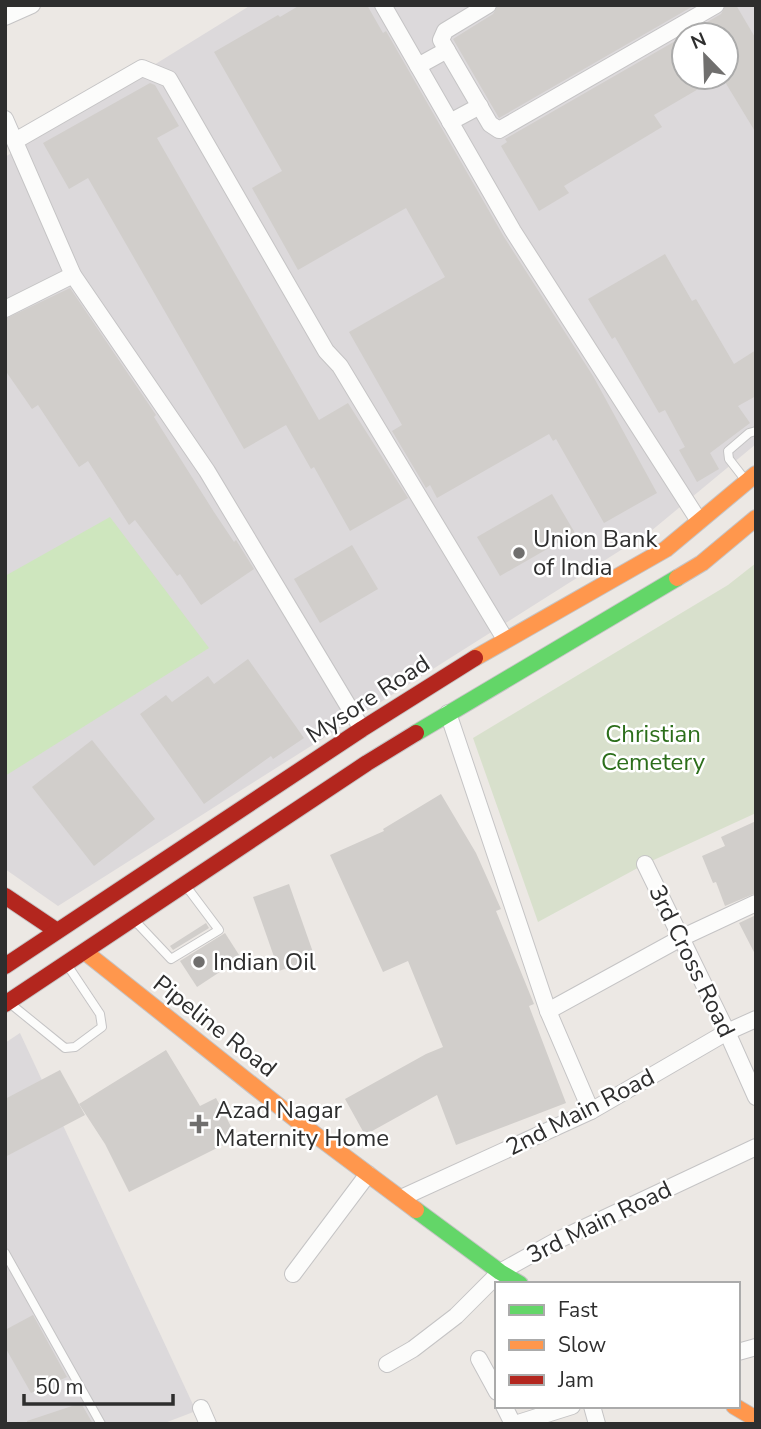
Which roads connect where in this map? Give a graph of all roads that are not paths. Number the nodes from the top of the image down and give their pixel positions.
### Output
1 (32, 5) edge
2 (383, 5) edge
3 (488, 5) edge
4 (716, 5) edge
5 (5, 17) edge
6 (447, 50) junction
7 (418, 66) junction
8 (480, 106) junction
9 (450, 122) junction
10 (6, 123) edge
11 (15, 141) junction
12 (73, 275) junction
13 (5, 309) edge
14 (756, 431) edge
15 (751, 478) edge
16 (756, 518) edge
17 (699, 521) junction
18 (505, 639) junction
19 (448, 713) junction
20 (362, 729) junction
21 (645, 864) dead end
22 (185, 885) junction
23 (5, 895) edge
24 (756, 903) edge
25 (134, 919) junction
26 (57, 931) junction
27 (681, 938) junction
28 (85, 952) junction
29 (66, 964) junction
30 (5, 966) edge
31 (6, 1003) edge
32 (548, 1011) junction
33 (756, 1019) edge
34 (727, 1032) junction
35 (756, 1097) edge
36 (591, 1111) junction
37 (756, 1147) edge
38 (368, 1174) junction
39 (401, 1198) junction
40 (5, 1253) edge
41 (500, 1272) junction
42 (293, 1274) dead end
43 (517, 1282) edge
44 (479, 1359) dead end
45 (387, 1364) dead end
46 (495, 1388) edge
47 (201, 1408) dead end
48 (505, 1408) edge
49 (566, 1408) edge
50 (737, 1408) edge
51 (756, 1419) edge
52 (101, 1424) edge
53 (208, 1424) edge
54 (514, 1424) edge

1 - 5 street
2 - 7 street
3 - 6 street
4 - 8 street
6 - 7 street
6 - 8 street
7 - 9 street
8 - 9 street
9 - 17 street
10 - 11 street
11 - 12 street
11 - 18 street
12 - 13 street
12 - 20 street
14 - 15 lane
15 - 17 main road, Mysore Road
16 - 19 main road
17 - 18 main road, Mysore Road
18 - 20 main road, Mysore Road
19 - 22 main road
19 - 32 street
20 - 26 main road, Mysore Road
21 - 27 street, 3rd Cross Road
22 - 25 main road
22 - 25 lane
23 - 26 main road
24 - 27 street
25 - 28 main road
26 - 30 main road, Mysore Road
27 - 32 street
27 - 34 street, 3rd Cross Road
28 - 29 main road
28 - 38 main road, Pipeline Road
29 - 31 main road
29 - 31 lane
32 - 36 street
33 - 34 street, 2nd Main Road
34 - 35 street, 3rd Cross Road
34 - 36 street, 2nd Main Road
36 - 39 street, 2nd Main Road
37 - 41 street, 3rd Main Road
38 - 39 main road, Pipeline Road
38 - 42 street
39 - 41 main road, Pipeline Road
40 - 52 lane
41 - 43 main road, Pipeline Road
41 - 45 street, 3rd Main Road
44 - 46 street
47 - 53 street
48 - 54 street
49 - 54 street
50 - 51 main road

